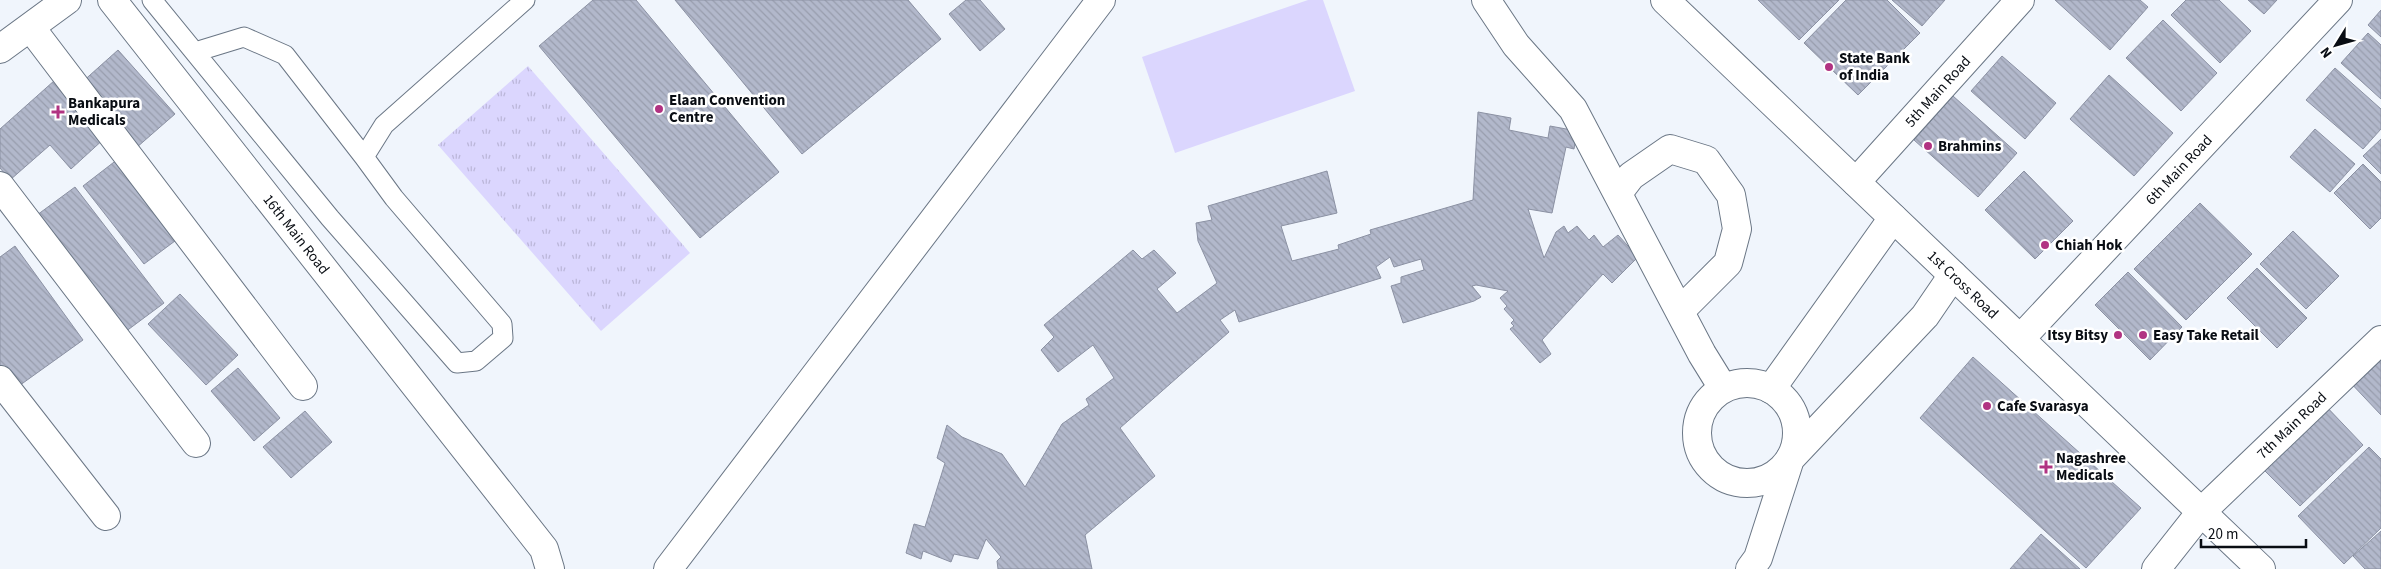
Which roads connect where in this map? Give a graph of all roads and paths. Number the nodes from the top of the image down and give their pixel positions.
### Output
1 (68, 0) edge
2 (112, 0) edge
3 (152, 0) edge
4 (525, 0) edge
5 (1100, 0) edge
6 (1486, 0) edge
7 (1665, 0) edge
8 (2020, 0) edge
9 (2338, 0) edge
10 (10, 37) edge
11 (195, 52) junction
12 (364, 157) junction
13 (1856, 182) junction
14 (0, 186) edge
15 (1618, 193) junction
16 (1893, 218) junction
17 (1953, 275) junction
18 (1680, 311) junction
19 (2020, 339) junction
20 (2381, 340) edge
21 (0, 380) edge
22 (304, 386) dead end
23 (1723, 388) junction
24 (1771, 389) junction
25 (196, 443) dead end
26 (1790, 459) junction
27 (2201, 512) junction
28 (106, 516) dead end
29 (550, 569) edge
30 (668, 569) edge
31 (1750, 569) edge
32 (2156, 569) edge
33 (2261, 569) edge

1 - 10 street
2 - 29 street, 16th Main Road
3 - 11 lane
4 - 12 lane
5 - 30 street
6 - 15 street
7 - 13 street, 1st Cross Road
8 - 13 street, 5th Main Road
9 - 19 street, 6th Main Road
10 - 22 street
11 - 12 lane
11 - 12 lane
13 - 16 street, 1st Cross Road
14 - 25 street
15 - 18 street
15 - 18 street
16 - 17 street, 1st Cross Road
16 - 24 street
17 - 19 street, 1st Cross Road
17 - 26 street
18 - 23 street
19 - 27 street, 1st Cross Road
20 - 27 street, 7th Main Road
21 - 28 street
23 - 24 street
23 - 26 street
24 - 26 street
26 - 31 street
27 - 32 street, 7th Main Road
27 - 33 street, 1st Cross Road

